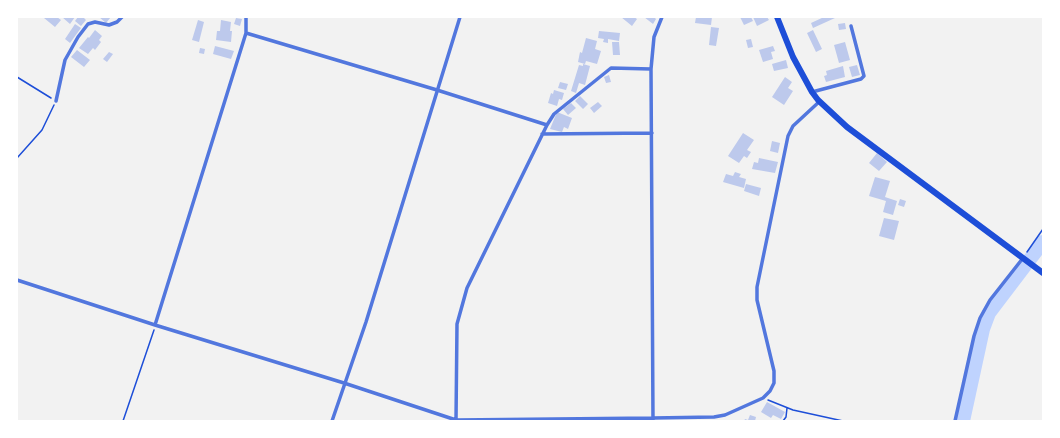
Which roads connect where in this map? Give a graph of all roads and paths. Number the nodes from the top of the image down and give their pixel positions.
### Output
1 (122, 17) edge
2 (246, 17) edge
3 (460, 17) edge
4 (662, 17) edge
5 (777, 17) edge
6 (851, 26) dead end
7 (246, 33) junction
8 (651, 69) junction
9 (17, 77) edge
10 (436, 90) junction
11 (812, 92) junction
12 (56, 101) junction
13 (820, 101) junction
14 (547, 125) junction
15 (542, 134) junction
16 (652, 134) junction
17 (17, 158) edge
18 (1043, 229) edge
19 (1023, 258) junction
20 (1043, 273) edge
21 (17, 280) edge
22 (155, 325) junction
23 (344, 383) junction
24 (763, 398) junction
25 (788, 408) junction
26 (456, 420) junction
27 (653, 420) edge
28 (123, 421) edge
29 (332, 421) edge
30 (783, 421) edge
31 (843, 421) edge
32 (956, 421) edge

1 - 12 street
2 - 7 street
3 - 10 street
4 - 8 street
5 - 11 main road
6 - 11 street
7 - 10 street
7 - 22 street
8 - 14 street
8 - 16 street
9 - 12 path
10 - 14 street
10 - 23 street
11 - 13 main road
12 - 17 path
13 - 19 main road
13 - 24 street
14 - 15 street
15 - 16 street
15 - 26 street
16 - 27 street
18 - 19 path
19 - 20 main road
19 - 32 street
21 - 22 street
22 - 23 street
22 - 28 path
23 - 26 street
23 - 29 street
24 - 25 path
24 - 27 street
25 - 30 path
25 - 31 path
26 - 27 street

